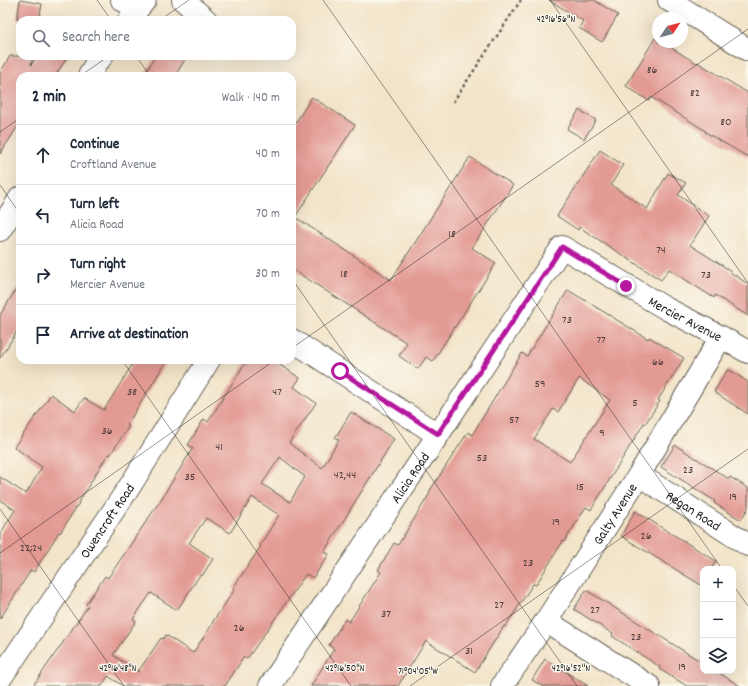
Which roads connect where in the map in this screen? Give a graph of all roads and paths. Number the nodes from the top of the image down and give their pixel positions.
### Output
1 (183, 0) edge
2 (521, 0) edge
3 (669, 0) edge
4 (201, 16) edge
5 (748, 50) edge
6 (99, 60) edge
7 (91, 72) edge
8 (453, 102) dead end
9 (16, 204) edge
10 (0, 230) edge
11 (562, 247) joint
12 (721, 337) junction
13 (296, 343) edge
14 (748, 352) edge
15 (206, 364) edge
16 (438, 434) junction
17 (639, 475) junction
18 (748, 545) edge
19 (546, 621) junction
20 (0, 679) edge
21 (270, 686) edge
22 (502, 686) edge
23 (649, 686) edge

1 - 4 street
2 - 8 path
3 - 5 street
6 - 7 street
9 - 10 street
11 - 12 street, Mercier Avenue
11 - 16 street, Alicia Road
12 - 14 street, Mercier Avenue
12 - 17 street, Galty Avenue
13 - 16 street
15 - 20 street, Owencroft Road
16 - 21 street, Alicia Road
17 - 18 street, Regan Road
17 - 19 street, Galty Avenue
19 - 22 street, Galty Avenue
19 - 23 street

